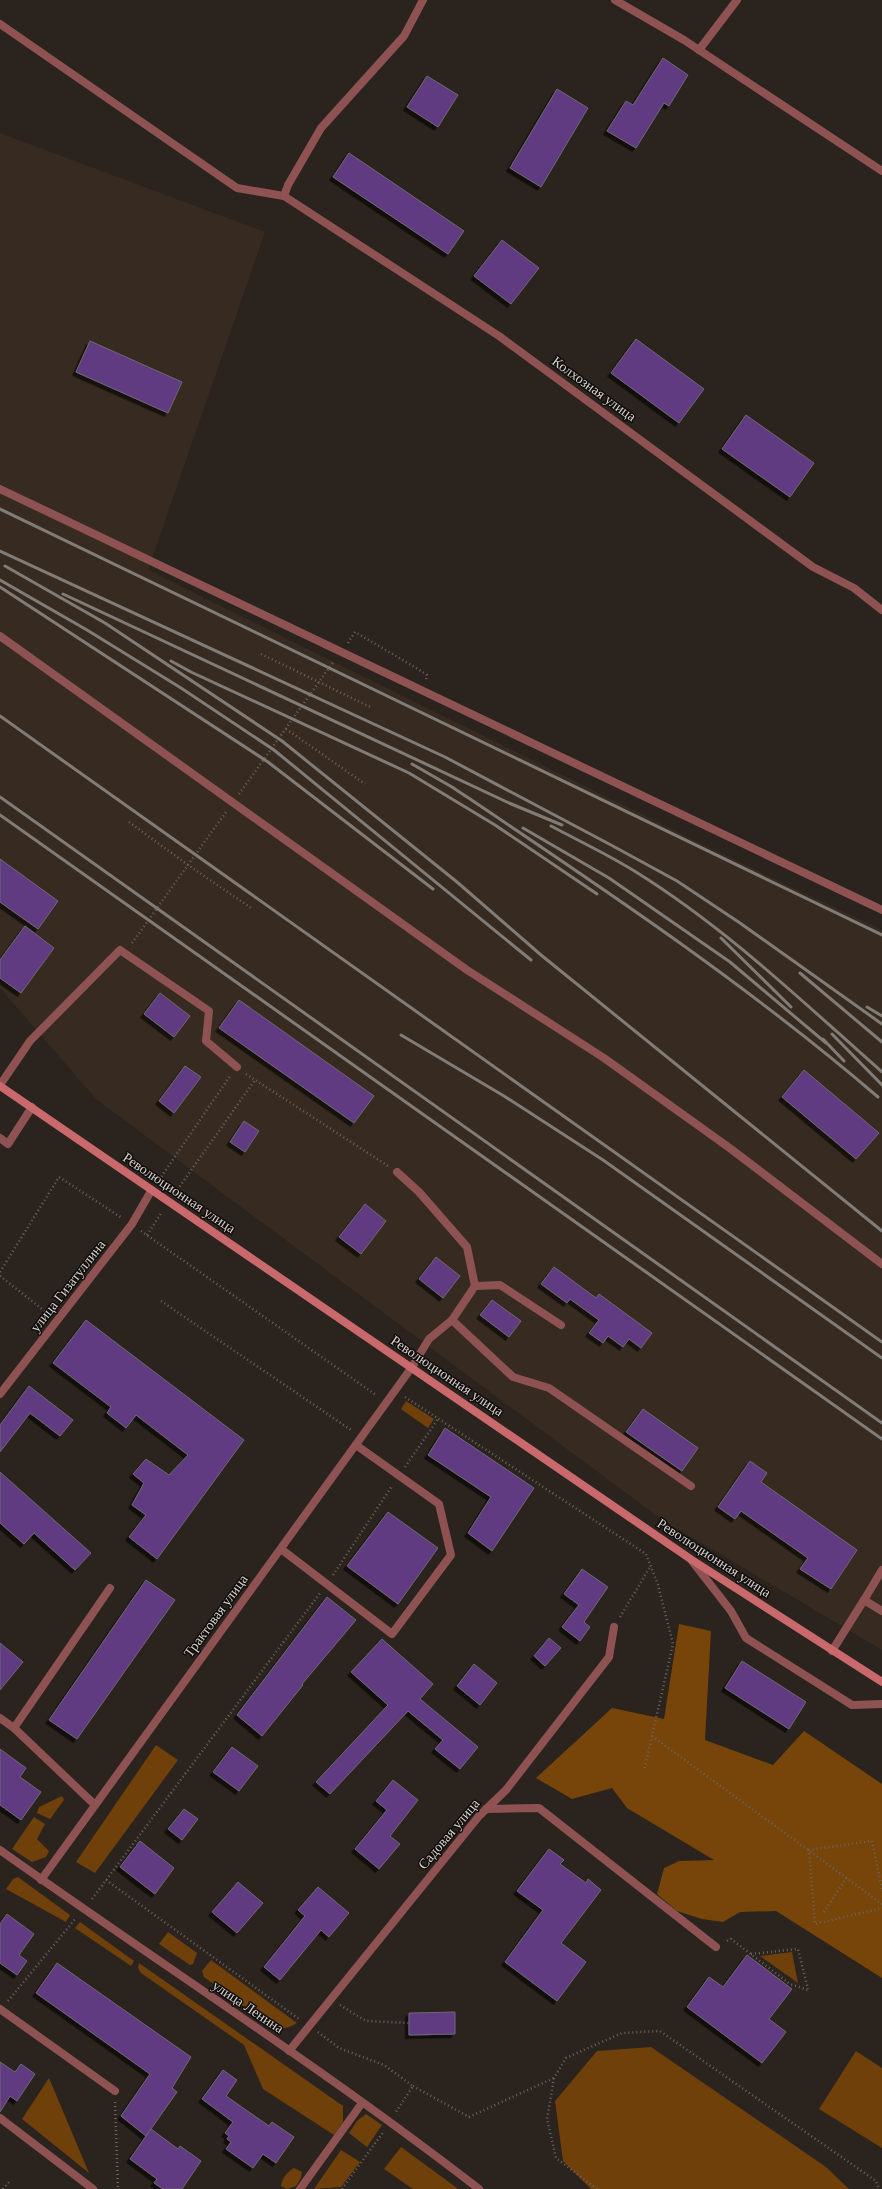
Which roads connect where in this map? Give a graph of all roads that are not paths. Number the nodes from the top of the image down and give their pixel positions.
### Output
1 (423, 0) edge
2 (615, 0) edge
3 (737, 0) edge
4 (0, 24) edge
5 (699, 50) junction
6 (882, 171) edge
7 (284, 196) junction
8 (0, 489) edge
9 (882, 610) edge
10 (0, 636) edge
11 (882, 910) edge
12 (237, 1067) road end
13 (0, 1086) edge
14 (32, 1107) junction
15 (0, 1138) edge
16 (397, 1172) road end
17 (152, 1191) junction
18 (882, 1264) edge
19 (475, 1286) junction
20 (452, 1320) junction
21 (561, 1325) dead end
22 (412, 1367) junction
23 (0, 1394) edge
24 (356, 1445) junction
25 (691, 1486) dead end
26 (281, 1549) junction
27 (692, 1560) junction
28 (882, 1570) edge
29 (110, 1588) dead end
30 (864, 1600) junction
31 (882, 1612) edge
32 (614, 1627) road end
33 (832, 1651) junction
34 (882, 1682) edge
35 (882, 1704) edge
36 (0, 1718) edge
37 (14, 1728) junction
38 (95, 1805) junction
39 (486, 1809) junction
40 (0, 1850) edge
41 (42, 1880) junction
42 (716, 1947) road end
43 (0, 2009) edge
44 (289, 2051) junction
45 (115, 2091) road end
46 (362, 2103) junction
47 (0, 2118) edge
48 (93, 2189) edge
49 (300, 2189) edge
50 (479, 2189) edge

1 - 7 street
2 - 5 street
3 - 5 street
4 - 7 street
5 - 6 street
7 - 9 street, Колхозная улица
8 - 11 street
10 - 18 street
12 - 13 street
13 - 14 main road, Революционная улица
14 - 15 street
14 - 17 main road, Революционная улица
16 - 19 street
17 - 22 main road, Революционная улица
17 - 23 street, улица Гизатуллина
19 - 20 street, Трактовая улица
19 - 21 street
20 - 22 street, Трактовая улица
20 - 25 street
22 - 24 street, Трактовая улица
22 - 27 main road, Революционная улица
24 - 26 street, Трактовая улица
24 - 26 street
26 - 38 street, Трактовая улица
27 - 33 main road, Революционная улица
27 - 35 street
28 - 30 street
29 - 37 street
30 - 31 street
30 - 33 street
32 - 39 street, Садовая улица
33 - 34 main road, Революционная улица
36 - 37 street
37 - 38 street
38 - 41 street, Трактовая улица
39 - 42 street
39 - 44 street, Садовая улица
40 - 41 street, улица Ленина
41 - 44 street, улица Ленина
43 - 45 street
44 - 46 street, улица Ленина
46 - 49 street
46 - 50 street, улица Ленина
47 - 48 street

